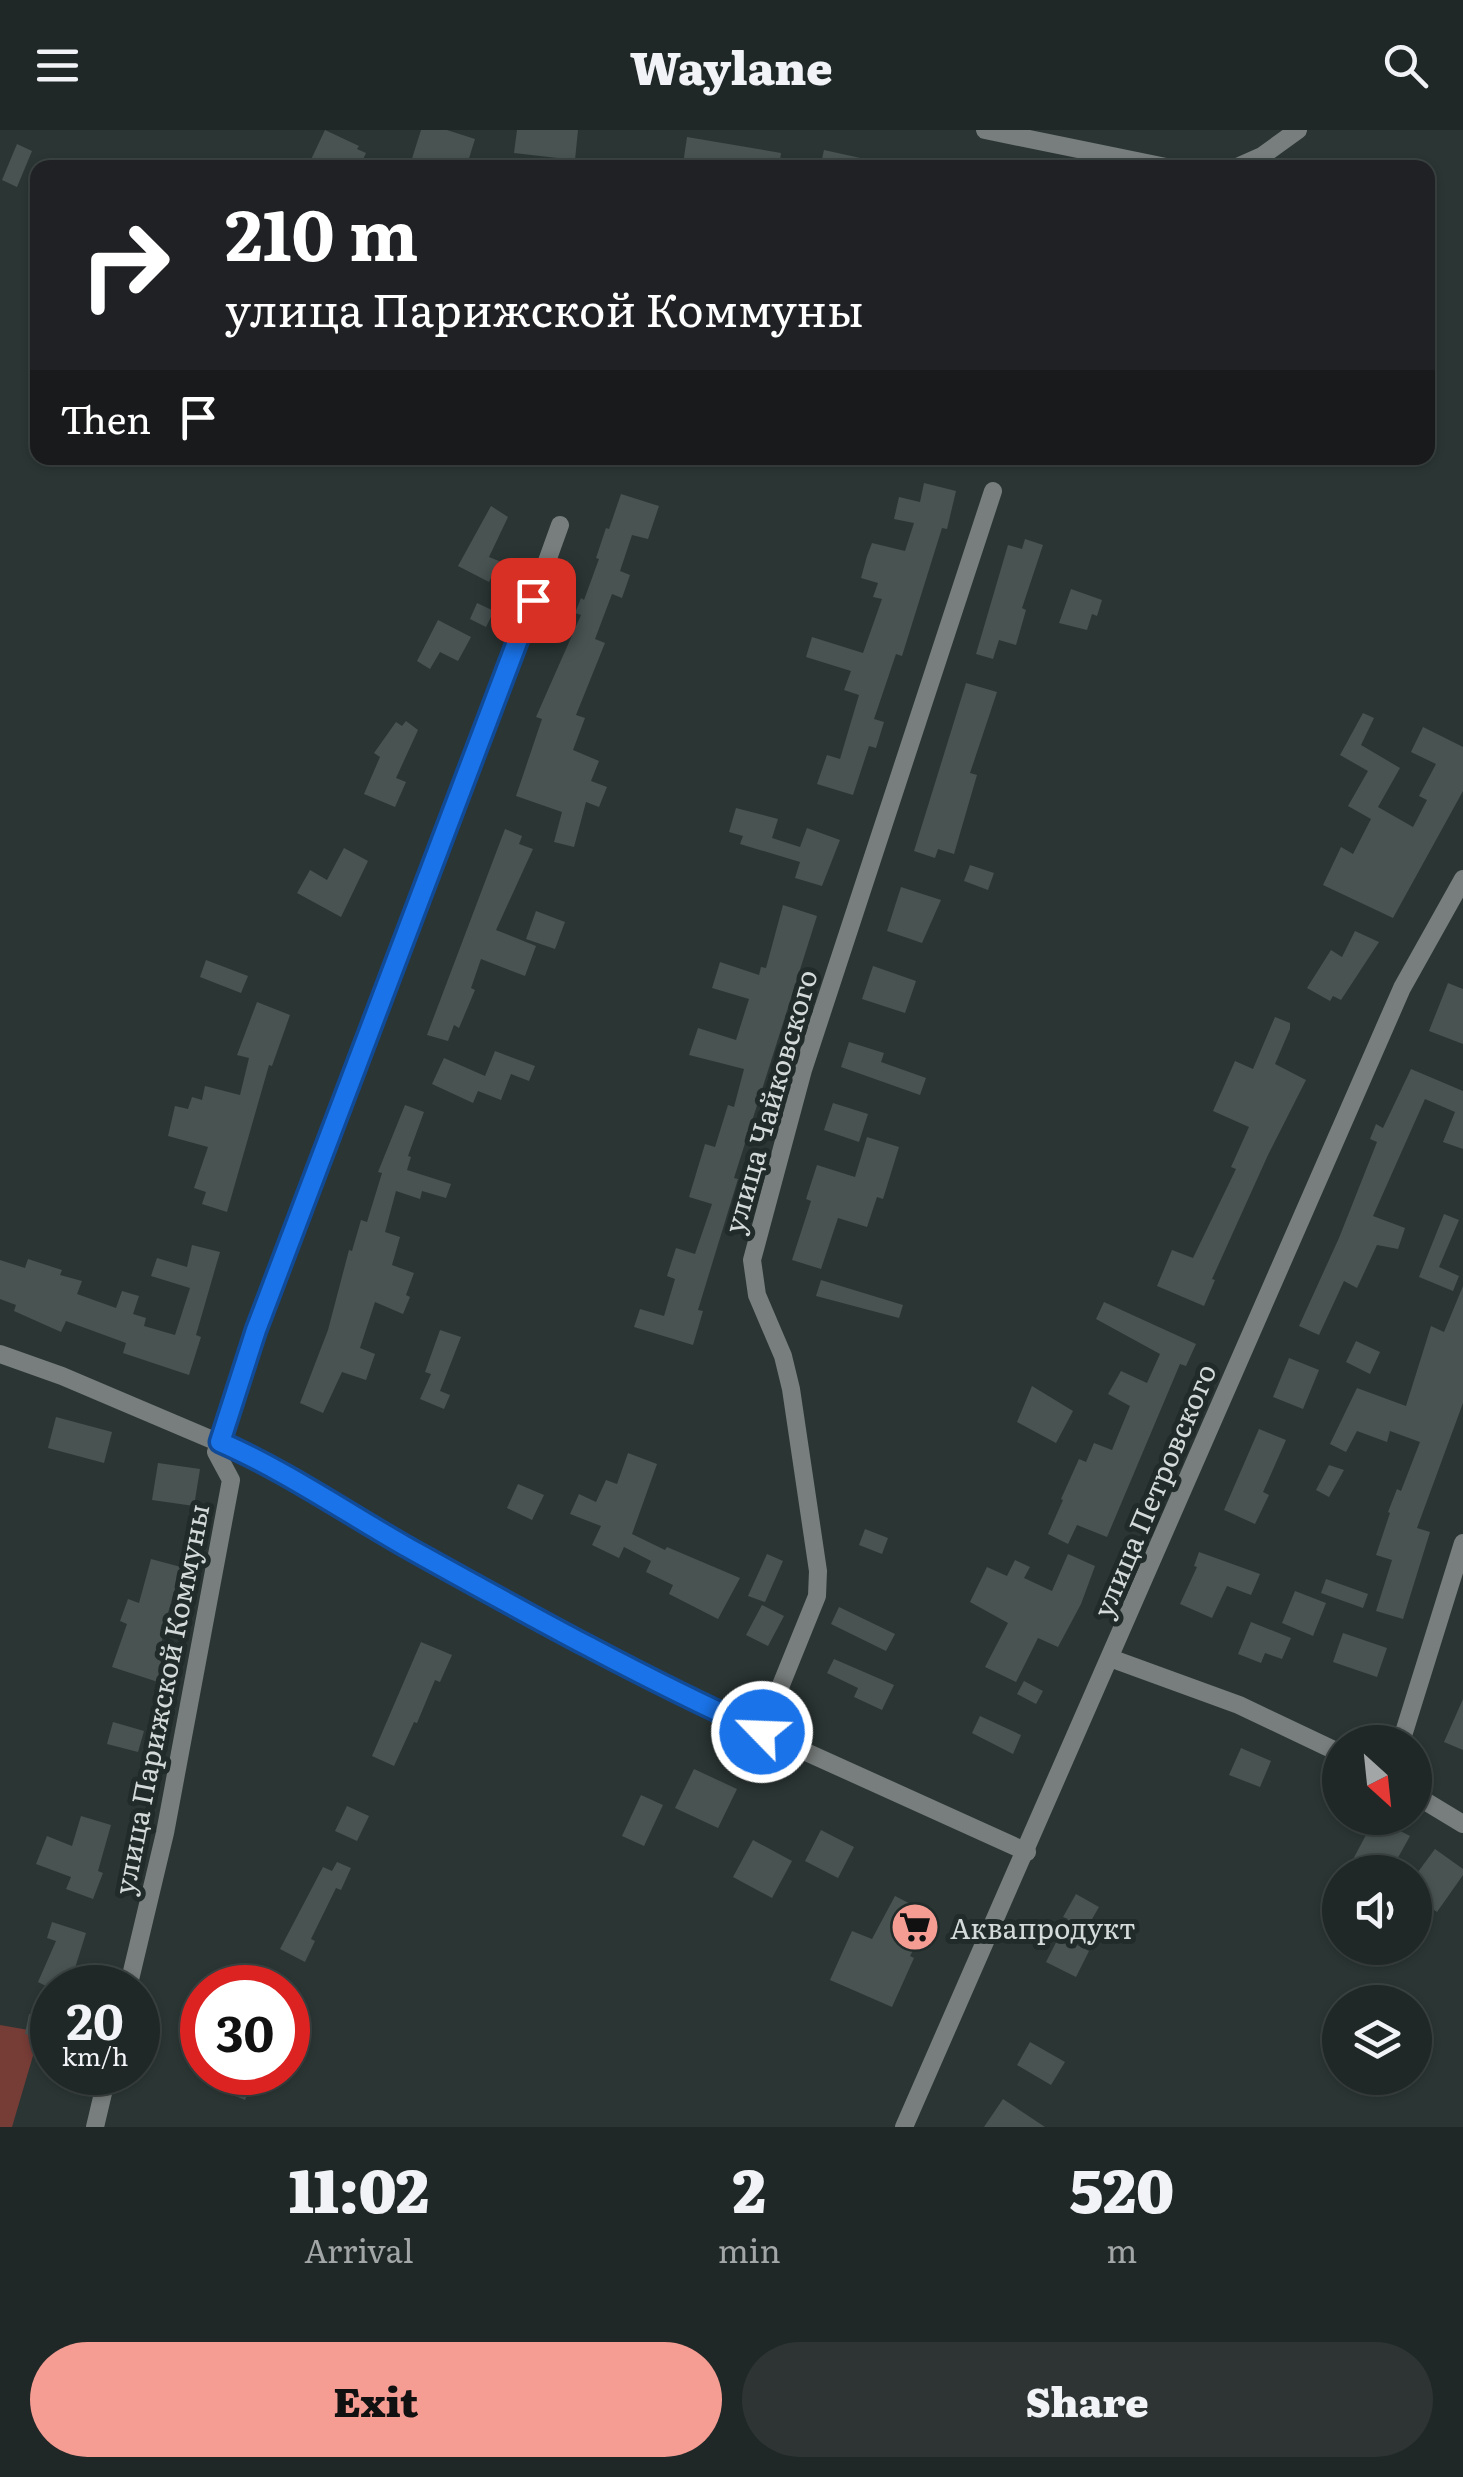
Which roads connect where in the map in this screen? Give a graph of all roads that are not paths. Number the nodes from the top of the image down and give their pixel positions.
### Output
1 (984, 130) edge
2 (1298, 130) edge
3 (1132, 160) edge
4 (1253, 160) edge
5 (993, 491) dead end
6 (560, 525) dead end
7 (1463, 879) edge
8 (0, 1354) edge
9 (220, 1442) junction
10 (1463, 1543) edge
11 (1110, 1658) junction
12 (1406, 1725) edge
13 (762, 1732) junction
14 (1322, 1744) edge
15 (1432, 1805) edge
16 (1463, 1824) edge
17 (1026, 1852) junction
18 (133, 1965) edge
19 (103, 2095) edge
20 (95, 2127) edge
21 (904, 2127) edge

1 - 3 street
2 - 4 street
5 - 13 street, улица Чайковского
6 - 9 street, улица Парижской Коммуны
7 - 11 street, улица Петровского
8 - 9 street
9 - 13 street
9 - 18 street, улица Парижской Коммуны
10 - 12 street
11 - 14 street
11 - 17 street, улица Петровского
13 - 17 street
15 - 16 street
17 - 21 street, улица Петровского
19 - 20 street

